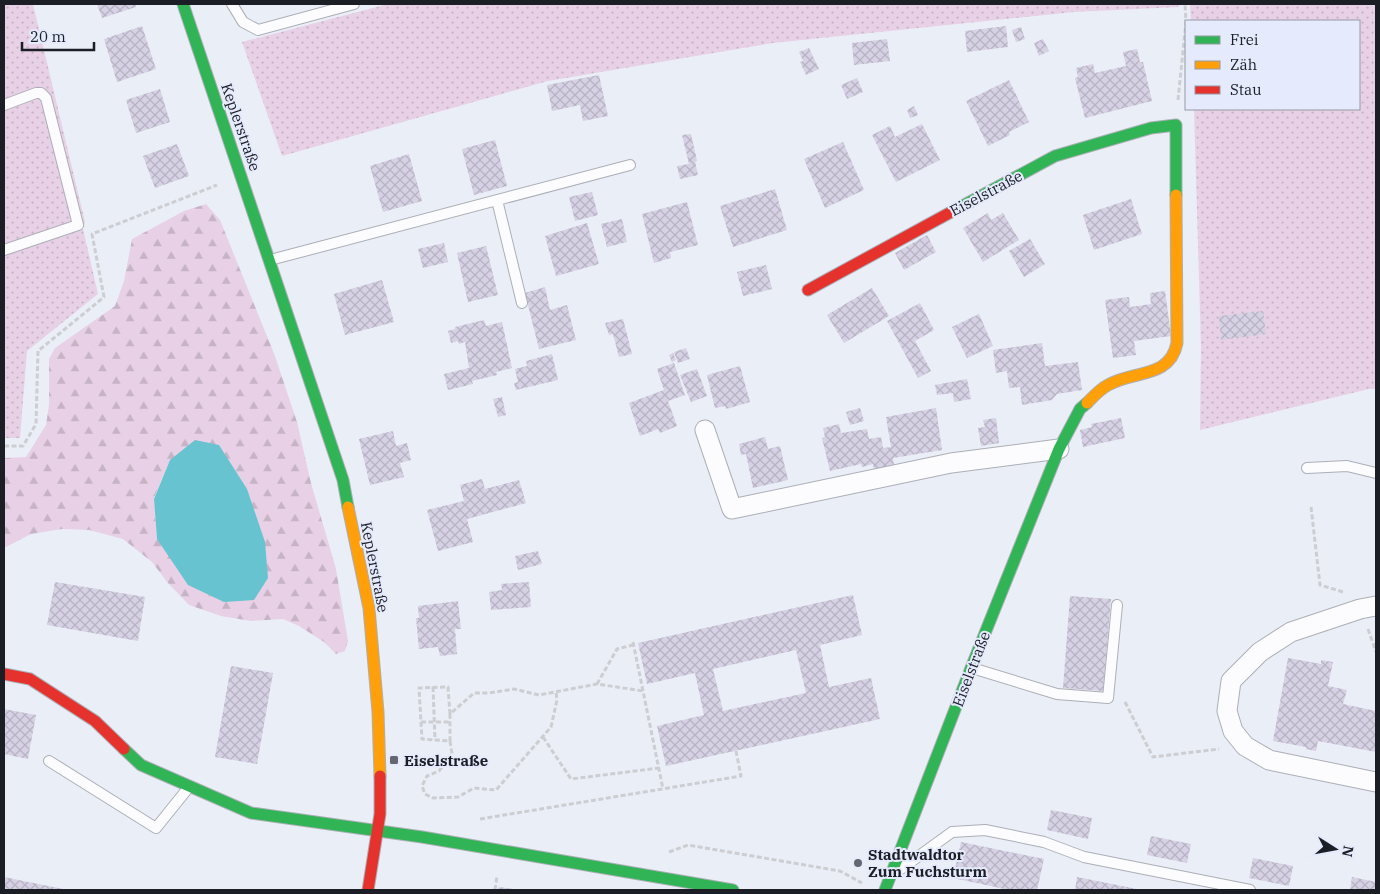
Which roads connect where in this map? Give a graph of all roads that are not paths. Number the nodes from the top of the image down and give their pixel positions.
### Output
1 (184, 4) edge
2 (232, 4) edge
3 (354, 4) edge
4 (4, 105) edge
5 (630, 165) dead end
6 (497, 200) junction
7 (4, 250) edge
8 (270, 260) junction
9 (808, 290) dead end
10 (522, 303) dead end
11 (705, 430) dead end
12 (1059, 449) junction
13 (1307, 468) dead end
14 (1376, 473) edge
15 (1117, 605) dead end
16 (1376, 606) edge
17 (971, 668) junction
18 (4, 674) edge
19 (49, 761) dead end
20 (1376, 782) edge
21 (190, 786) junction
22 (377, 830) junction
23 (890, 877) junction
24 (368, 890) edge
25 (733, 890) edge
26 (885, 890) edge
27 (1250, 890) edge

1 - 8 street, Keplerstraße
2 - 3 lane
4 - 7 lane
5 - 6 lane
6 - 8 lane
6 - 10 lane
8 - 22 street, Keplerstraße
9 - 12 street, Eiselstraße
11 - 12 street
12 - 17 street, Eiselstraße
13 - 14 lane
15 - 17 lane
16 - 20 street
17 - 23 street, Eiselstraße
18 - 21 street
19 - 21 lane
21 - 22 street
22 - 24 street, Keplerstraße
22 - 25 street
23 - 26 street, Eiselstraße
23 - 27 lane

